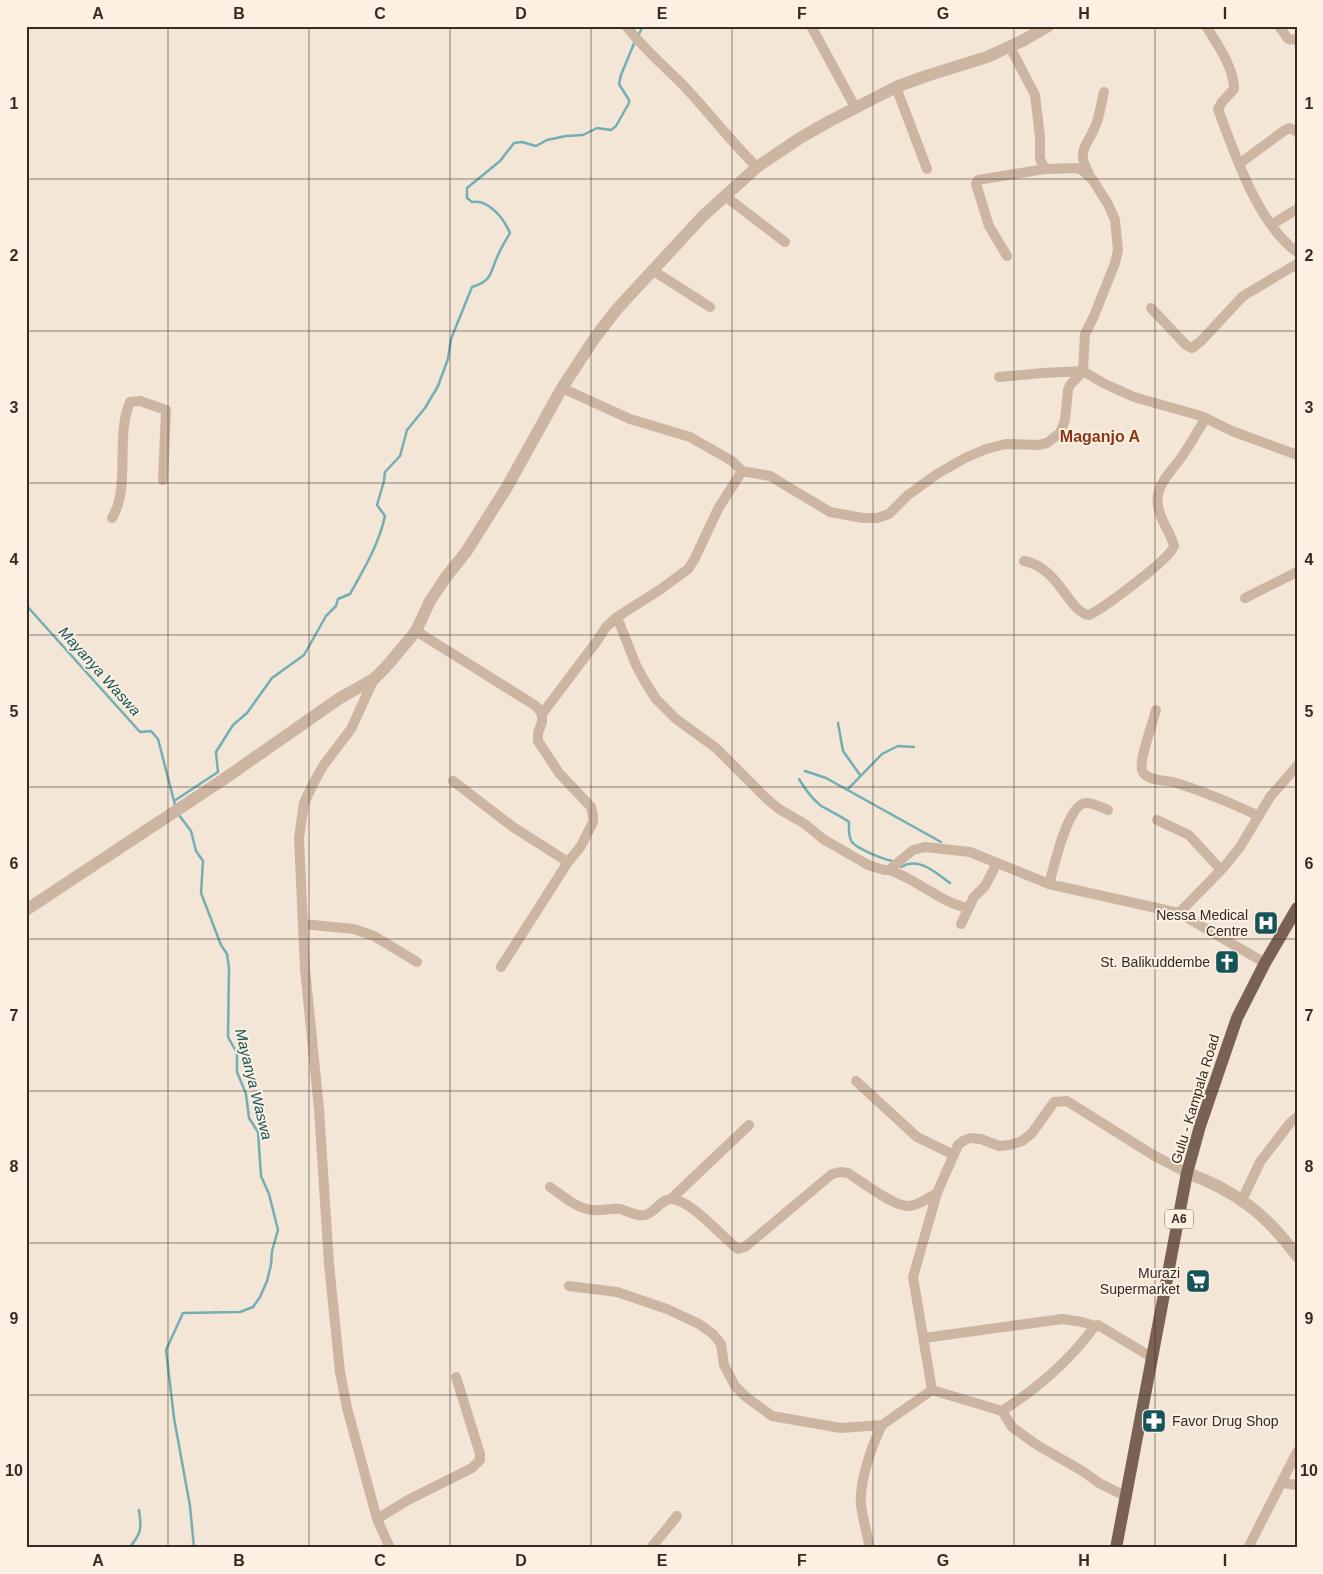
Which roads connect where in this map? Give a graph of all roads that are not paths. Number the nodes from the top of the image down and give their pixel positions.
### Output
1 (626, 26) edge
2 (812, 26) edge
3 (1048, 26) edge
4 (1206, 26) edge
5 (1279, 26) edge
6 (1297, 40) edge
7 (1010, 47) junction
8 (896, 87) junction
9 (1104, 92) dead end
10 (855, 107) junction
11 (1297, 132) edge
12 (1239, 164) junction
13 (757, 167) junction
14 (927, 169) dead end
15 (1045, 169) junction
16 (1092, 179) junction
17 (724, 196) junction
18 (1297, 209) edge
19 (1271, 226) junction
20 (785, 242) dead end
21 (1297, 252) edge
22 (1008, 256) dead end
23 (1297, 264) edge
24 (652, 270) junction
25 (710, 307) dead end
26 (1151, 308) dead end
27 (1083, 371) junction
28 (999, 377) dead end
29 (562, 388) junction
30 (1206, 418) junction
31 (1297, 455) edge
32 (742, 471) junction
33 (163, 480) dead end
34 (112, 518) dead end
35 (1024, 560) dead end
36 (1297, 572) edge
37 (1245, 598) dead end
38 (617, 617) junction
39 (416, 631) junction
40 (374, 679) junction
41 (1156, 710) dead end
42 (542, 714) junction
43 (1297, 766) edge
44 (452, 781) dead end
45 (1108, 810) dead end
46 (1259, 816) junction
47 (1158, 820) dead end
48 (568, 862) junction
49 (997, 863) junction
50 (889, 870) junction
51 (1221, 870) junction
52 (1049, 884) junction
53 (968, 908) junction
54 (1297, 908) edge
55 (26, 910) edge
56 (1179, 913) junction
57 (303, 924) junction
58 (961, 924) dead end
59 (417, 962) dead end
60 (1264, 963) junction
61 (501, 966) dead end
62 (856, 1081) dead end
63 (1297, 1117) edge
64 (749, 1125) dead end
65 (954, 1155) junction
66 (1188, 1173) junction
67 (550, 1187) dead end
68 (937, 1193) junction
69 (671, 1199) junction
70 (1242, 1200) junction
71 (1297, 1256) edge
72 (569, 1286) dead end
73 (1095, 1326) junction
74 (924, 1338) junction
75 (1153, 1358) junction
76 (456, 1376) dead end
77 (932, 1390) junction
78 (1002, 1411) junction
79 (882, 1425) junction
80 (1297, 1452) edge
81 (1282, 1483) junction
82 (1297, 1485) edge
83 (1125, 1496) junction
84 (677, 1516) dead end
85 (377, 1519) junction
86 (390, 1548) edge
87 (651, 1548) edge
88 (870, 1548) edge
89 (1116, 1548) edge
90 (1248, 1548) edge

1 - 13 street
2 - 10 street
3 - 7 street
4 - 12 street
5 - 6 street
7 - 8 street
7 - 15 street
8 - 10 street
8 - 14 street
9 - 16 street
10 - 13 street
11 - 12 street
12 - 19 street
13 - 17 street
15 - 16 street
15 - 22 street
16 - 27 street
17 - 20 street
17 - 24 street
18 - 19 street
19 - 21 street
23 - 26 street
24 - 25 street
24 - 29 street
27 - 28 street
27 - 30 street
27 - 32 street
29 - 32 street
29 - 39 street
30 - 31 street
30 - 35 street
32 - 38 street
33 - 34 street
36 - 37 street
38 - 42 street
38 - 50 street
39 - 40 street
39 - 42 street
40 - 55 street
40 - 57 street
41 - 46 street
42 - 48 street
43 - 46 street
44 - 48 street
45 - 52 street
46 - 51 street
47 - 51 street
48 - 61 street
49 - 50 street
49 - 52 street
49 - 53 street
50 - 53 street
51 - 56 street
52 - 56 street
53 - 58 street
54 - 60 main road, Gulu - Kampala Road / A6
56 - 60 street
57 - 59 street
57 - 85 street
60 - 66 main road, Gulu - Kampala Road / A6
62 - 65 street
63 - 70 street
64 - 69 street
65 - 66 street
65 - 68 street
66 - 70 street
66 - 75 main road, Gulu - Kampala Road / A6
67 - 69 street
68 - 69 street
68 - 74 street
70 - 71 street
72 - 79 street
73 - 74 street
73 - 75 street
73 - 78 street
74 - 77 street
75 - 83 main road, Gulu - Kampala Road / A6
76 - 85 street
77 - 78 street
77 - 79 street
78 - 83 street
79 - 88 street
80 - 81 street
81 - 82 street
81 - 90 street
83 - 89 main road, Gulu - Kampala Road / A6
84 - 87 street
85 - 86 street

